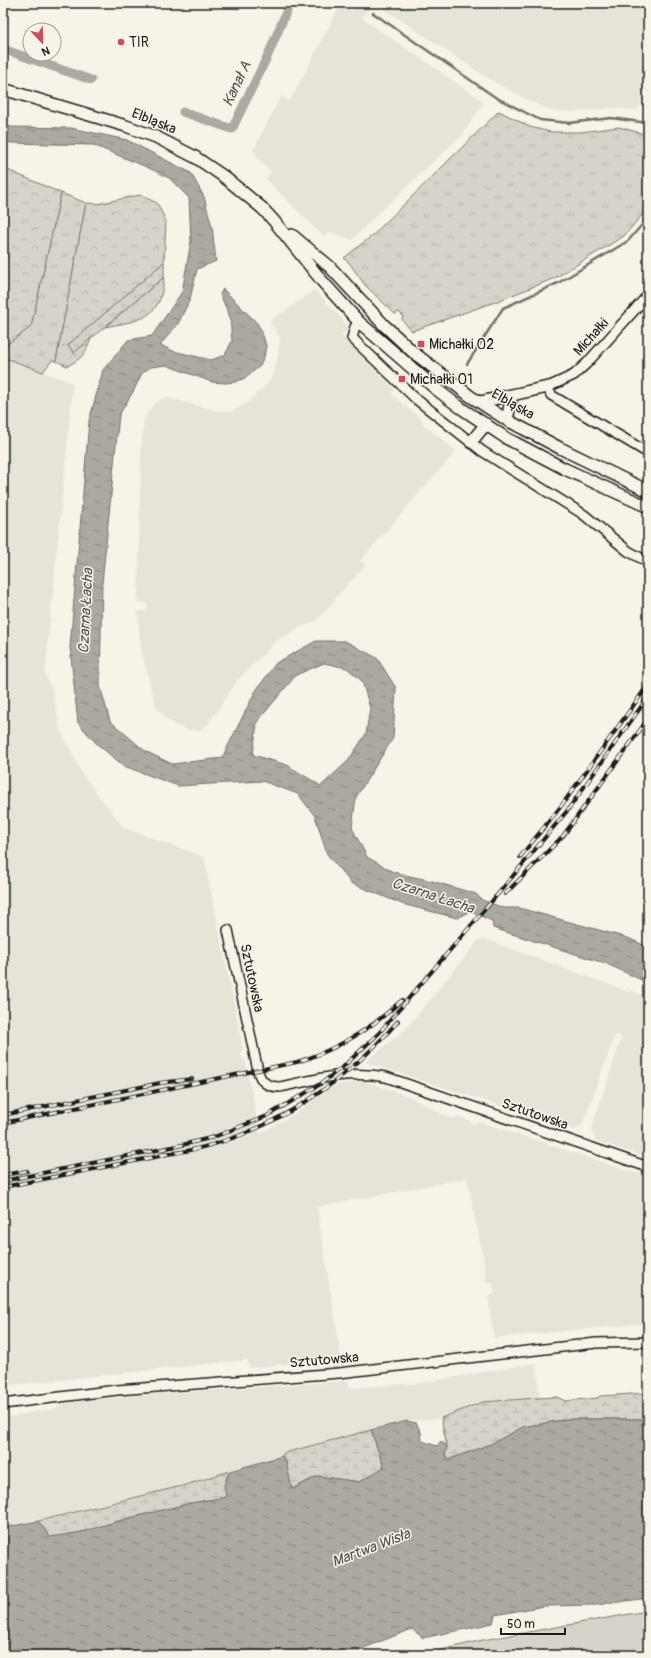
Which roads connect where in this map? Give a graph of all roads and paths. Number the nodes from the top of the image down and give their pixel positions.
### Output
1 (3, 90) edge
2 (274, 221) junction
3 (648, 295) edge
4 (359, 322) junction
5 (548, 387) junction
6 (512, 395) junction
7 (480, 402) junction
8 (507, 420) junction
9 (486, 424) junction
10 (472, 442) junction
11 (648, 453) edge
12 (648, 491) edge
13 (648, 507) edge
14 (648, 562) edge
15 (228, 930) dead end
16 (648, 1167) edge
17 (648, 1342) edge
18 (3, 1404) edge

1 - 2 main road, Elbląska
2 - 4 main road, Elbląska
2 - 7 main road, Elbląska
3 - 5 street, Michałki
4 - 9 main road, Elbląska
4 - 10 street
5 - 6 main road
5 - 11 street
6 - 7 main road
6 - 8 main road
7 - 8 main road, Elbląska
8 - 12 main road, Elbląska
9 - 10 main road
9 - 13 main road, Elbląska
10 - 14 street
15 - 16 street, Sztutowska
17 - 18 street, Sztutowska

